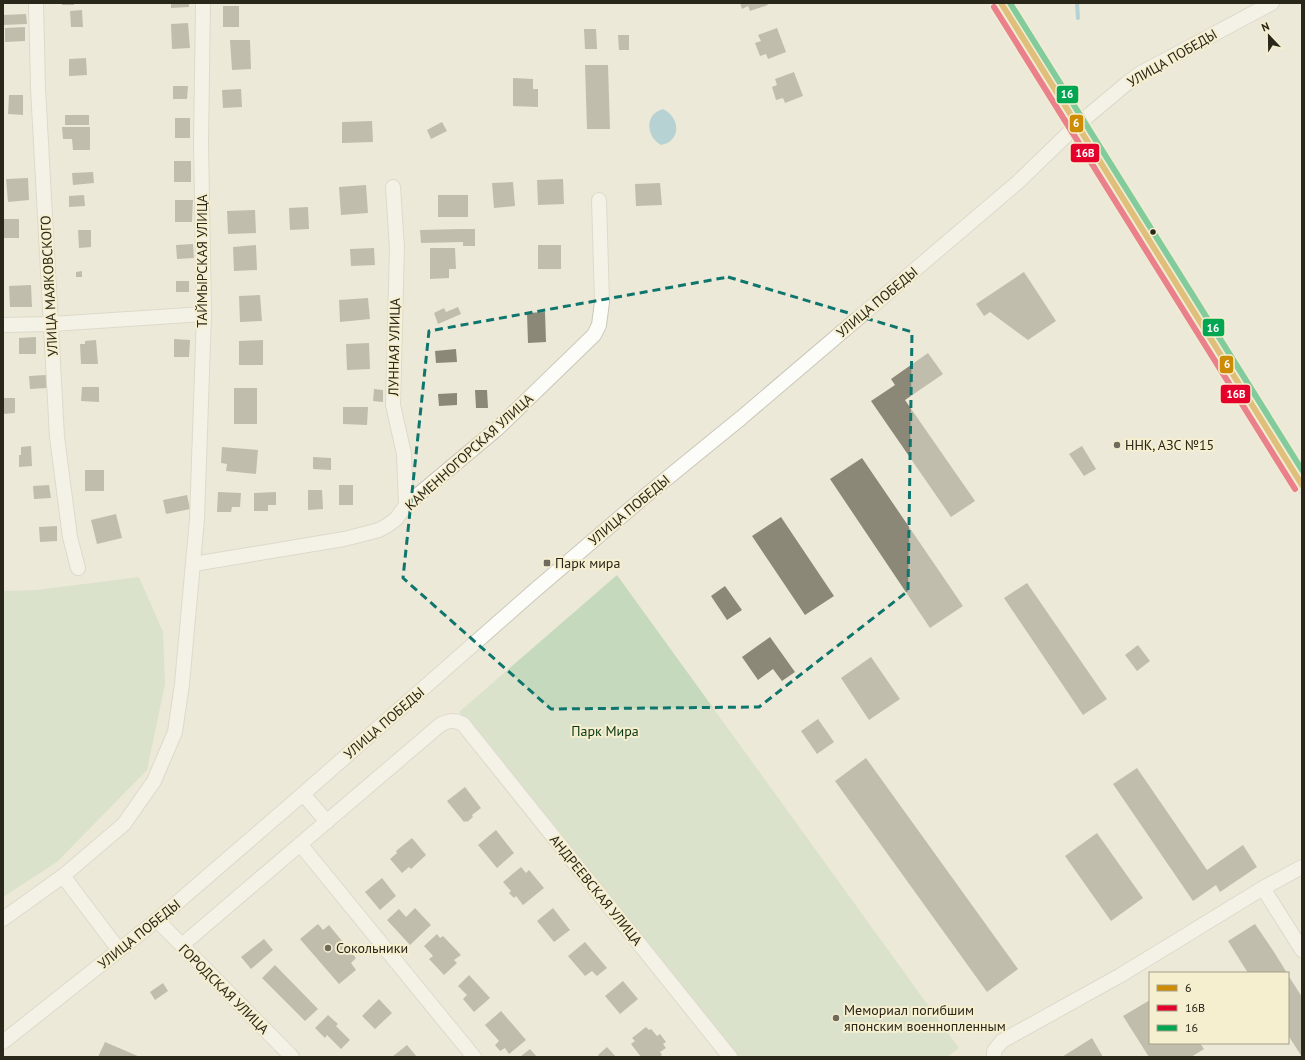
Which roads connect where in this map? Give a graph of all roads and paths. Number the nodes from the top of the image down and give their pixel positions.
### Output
1 (36, 3) edge
2 (203, 3) edge
3 (1001, 3) edge
4 (1272, 3) edge
5 (1076, 126) junction
6 (393, 187) dead end
7 (599, 200) dead end
8 (204, 314) junction
9 (52, 324) junction
10 (3, 325) edge
11 (1302, 485) edge
12 (406, 505) junction
13 (194, 564) junction
14 (78, 568) dead end
15 (303, 794) junction
16 (327, 822) junction
17 (300, 844) junction
18 (1302, 867) edge
19 (63, 876) junction
20 (1263, 888) junction
21 (3, 919) edge
22 (157, 920) junction
23 (182, 945) junction
24 (119, 950) junction
25 (1302, 950) edge
26 (3, 1042) edge
27 (292, 1057) edge
28 (474, 1057) edge
29 (730, 1057) edge
30 (994, 1057) edge

1 - 9 street, УЛИЦА МАЯКОВСКОГО
2 - 8 street, ТАЙМЫРСКАЯ УЛИЦА
3 - 5 main road
4 - 5 street, УЛИЦА ПОБЕДЫ
5 - 11 main road
5 - 15 street, УЛИЦА ПОБЕДЫ
6 - 12 street, ЛУННАЯ УЛИЦА
7 - 12 street, КАМЕННОГОРСКАЯ УЛИЦА
8 - 9 street
8 - 13 street, ТАЙМЫРСКАЯ УЛИЦА
9 - 10 street
9 - 14 street, УЛИЦА МАЯКОВСКОГО
12 - 13 street, КАМЕННОГОРСКАЯ УЛИЦА
13 - 19 street, ТАЙМЫРСКАЯ УЛИЦА
15 - 16 street
15 - 22 street, УЛИЦА ПОБЕДЫ
16 - 17 street
16 - 29 street, АНДРЕЕВСКАЯ УЛИЦА
17 - 23 street
17 - 28 street
18 - 20 street
19 - 21 street, ТАЙМЫРСКАЯ УЛИЦА
19 - 24 street
20 - 25 street
20 - 30 street
22 - 23 street, ГОРОДСКАЯ УЛИЦА
22 - 24 street, УЛИЦА ПОБЕДЫ
23 - 27 street, ГОРОДСКАЯ УЛИЦА
24 - 26 street, УЛИЦА ПОБЕДЫ

